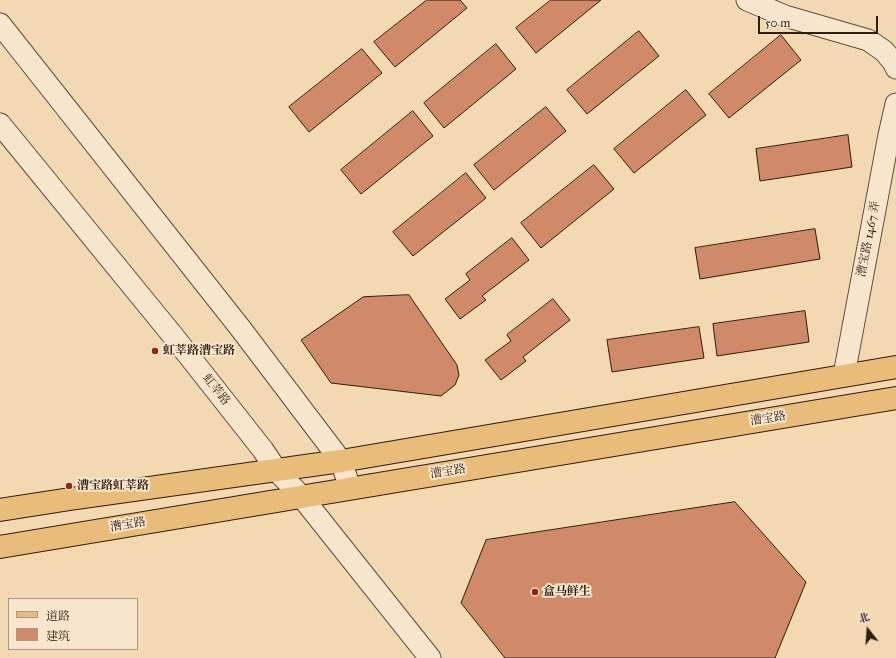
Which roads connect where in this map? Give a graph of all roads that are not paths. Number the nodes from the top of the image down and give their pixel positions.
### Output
1 (747, 0) edge
2 (0, 24) edge
3 (896, 68) edge
4 (896, 104) edge
5 (0, 124) edge
6 (892, 135) edge
7 (896, 367) edge
8 (844, 375) junction
9 (896, 398) edge
10 (341, 461) junction
11 (277, 471) junction
12 (350, 488) junction
13 (301, 496) junction
14 (0, 510) edge
15 (0, 547) edge
16 (430, 658) edge

1 - 3 street
2 - 10 street
4 - 6 street, 漕宝路 1467 弄
5 - 11 street, 虹莘路
6 - 8 street, 漕宝路 1467 弄
7 - 8 main road
8 - 10 main road
9 - 12 main road, 漕宝路
10 - 11 main road
10 - 12 street
11 - 13 street, 虹莘路
11 - 14 main road
12 - 13 main road, 漕宝路
13 - 15 main road, 漕宝路
13 - 16 street, 虹莘路

